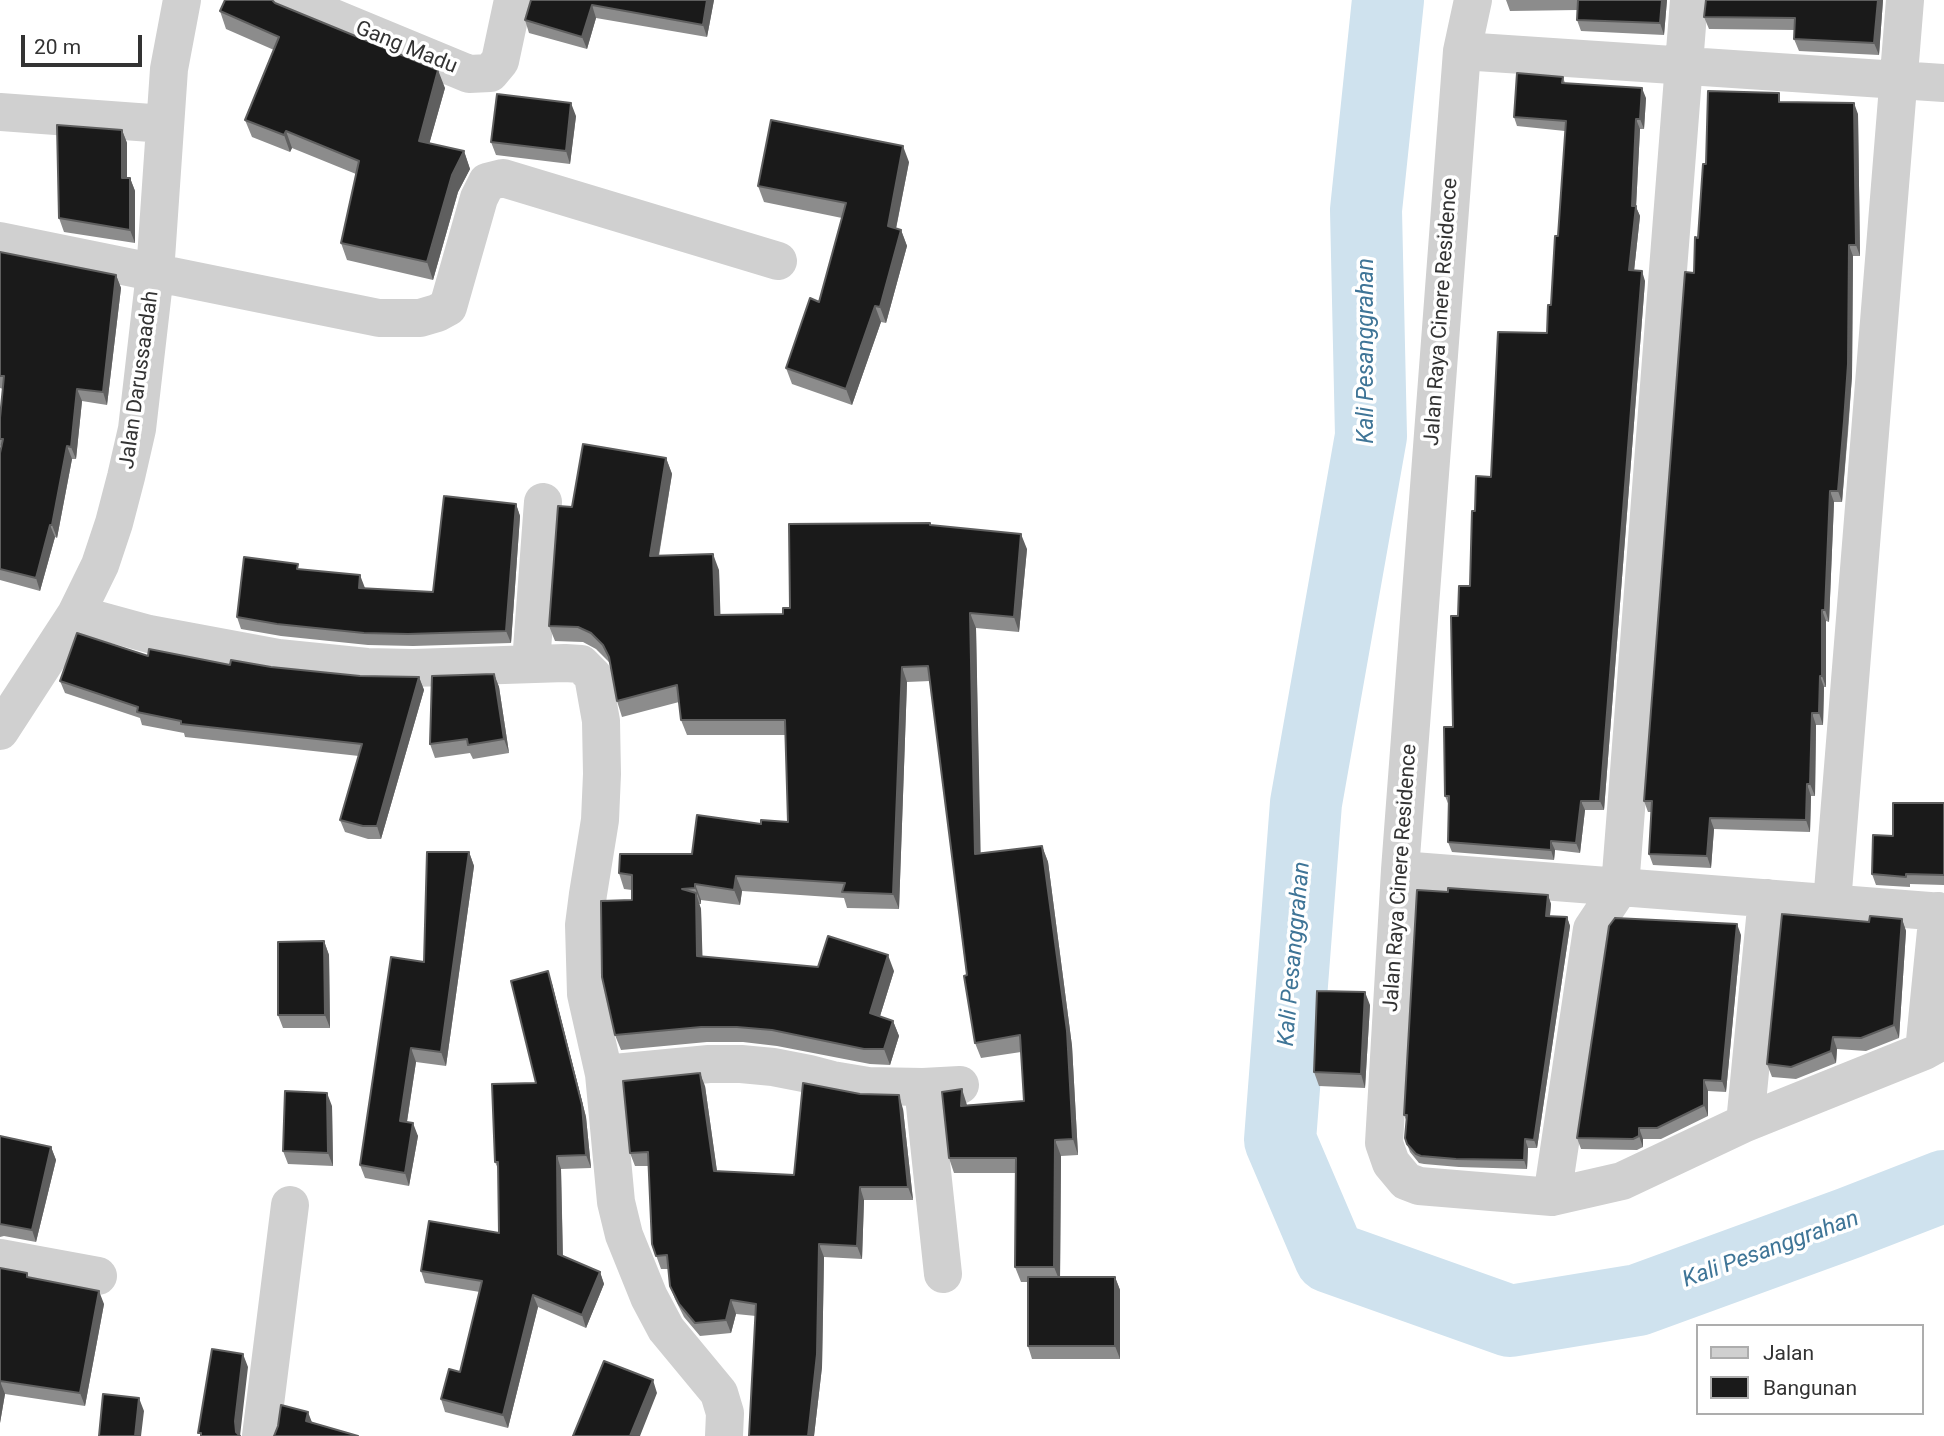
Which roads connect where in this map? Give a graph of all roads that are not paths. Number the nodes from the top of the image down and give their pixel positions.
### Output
1 (182, 0) edge
2 (290, 0) edge
3 (513, 0) edge
4 (1473, 0) edge
5 (1689, 0) edge
6 (1905, 0) edge
7 (1462, 51) junction
8 (1684, 65) junction
9 (1899, 80) junction
10 (1944, 83) edge
11 (0, 112) edge
12 (165, 124) junction
13 (0, 241) edge
14 (778, 261) dead end
15 (155, 273) junction
16 (543, 502) dead end
17 (76, 614) junction
18 (531, 663) junction
19 (0, 731) edge
20 (1399, 870) junction
21 (1620, 887) junction
22 (1767, 898) junction
23 (1832, 904) junction
24 (1941, 912) edge
25 (1934, 1045) edge
26 (604, 1074) junction
27 (960, 1085) dead end
28 (923, 1087) junction
29 (1745, 1124) junction
30 (1552, 1197) junction
31 (290, 1205) dead end
32 (0, 1258) edge
33 (943, 1274) dead end
34 (98, 1276) dead end
35 (261, 1436) edge
36 (724, 1436) edge

1 - 12 street, Jalan Darussaadah
2 - 3 street, Gang Madu
4 - 7 street, Jalan Raya Cinere Residence
5 - 8 street
6 - 9 street
7 - 8 street
7 - 20 street, Jalan Raya Cinere Residence
8 - 9 street
8 - 21 street
9 - 10 street
9 - 23 street
11 - 12 street
12 - 15 street, Jalan Darussaadah
13 - 15 street
14 - 15 street
15 - 17 street, Jalan Darussaadah
16 - 18 street
17 - 18 street
17 - 19 street, Jalan Darussaadah
18 - 26 street
20 - 21 street
20 - 30 street, Jalan Raya Cinere Residence
21 - 22 street
21 - 30 street
22 - 23 street
22 - 29 street
23 - 24 street
24 - 25 street
25 - 29 street, Jalan Raya Cinere Residence
26 - 28 street
26 - 36 street
27 - 28 street
28 - 33 street
29 - 30 street, Jalan Raya Cinere Residence
31 - 35 street
32 - 34 street

